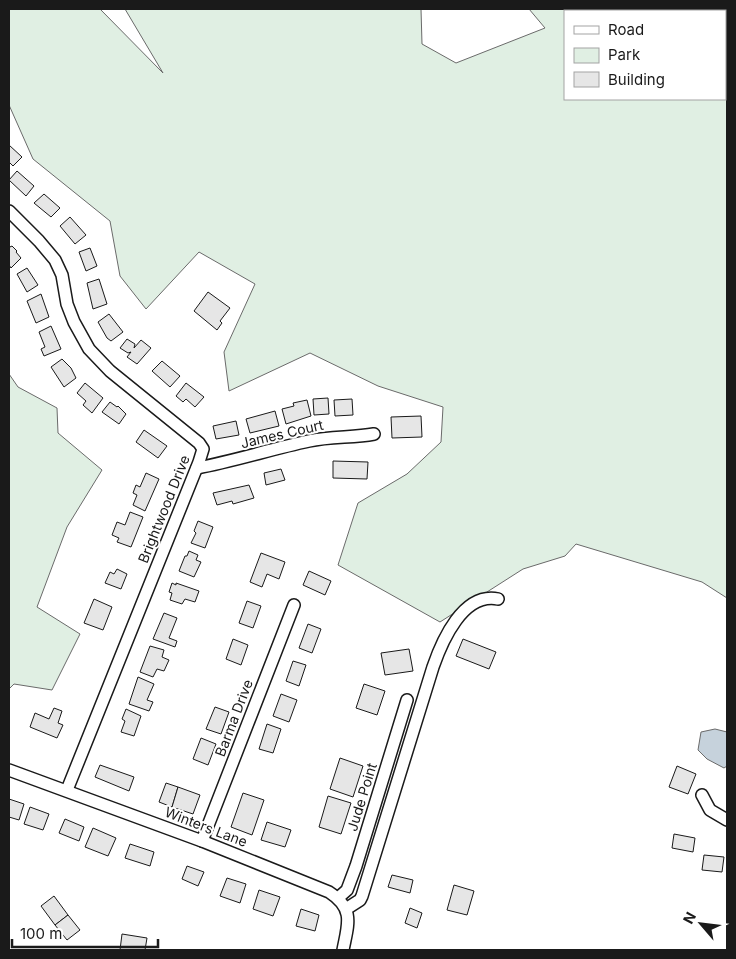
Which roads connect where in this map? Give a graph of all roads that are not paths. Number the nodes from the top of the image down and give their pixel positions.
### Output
1 (9, 211) edge
2 (374, 434) dead end
3 (197, 468) junction
4 (498, 599) dead end
5 (294, 605) dead end
6 (407, 700) dead end
7 (9, 770) edge
8 (67, 790) junction
9 (702, 795) dead end
10 (727, 820) edge
11 (202, 841) junction
12 (338, 898) junction
13 (346, 909) junction
14 (342, 950) edge

1 - 3 street, Brightwood Drive
2 - 3 street, James Court
3 - 8 street, Brightwood Drive
4 - 13 street
5 - 11 street, Barma Drive
6 - 12 street, Jude Point
7 - 8 street, Winters Lane
8 - 11 street, Winters Lane
9 - 10 street
11 - 12 street, Winters Lane
12 - 13 street, Winters Lane
13 - 14 street

